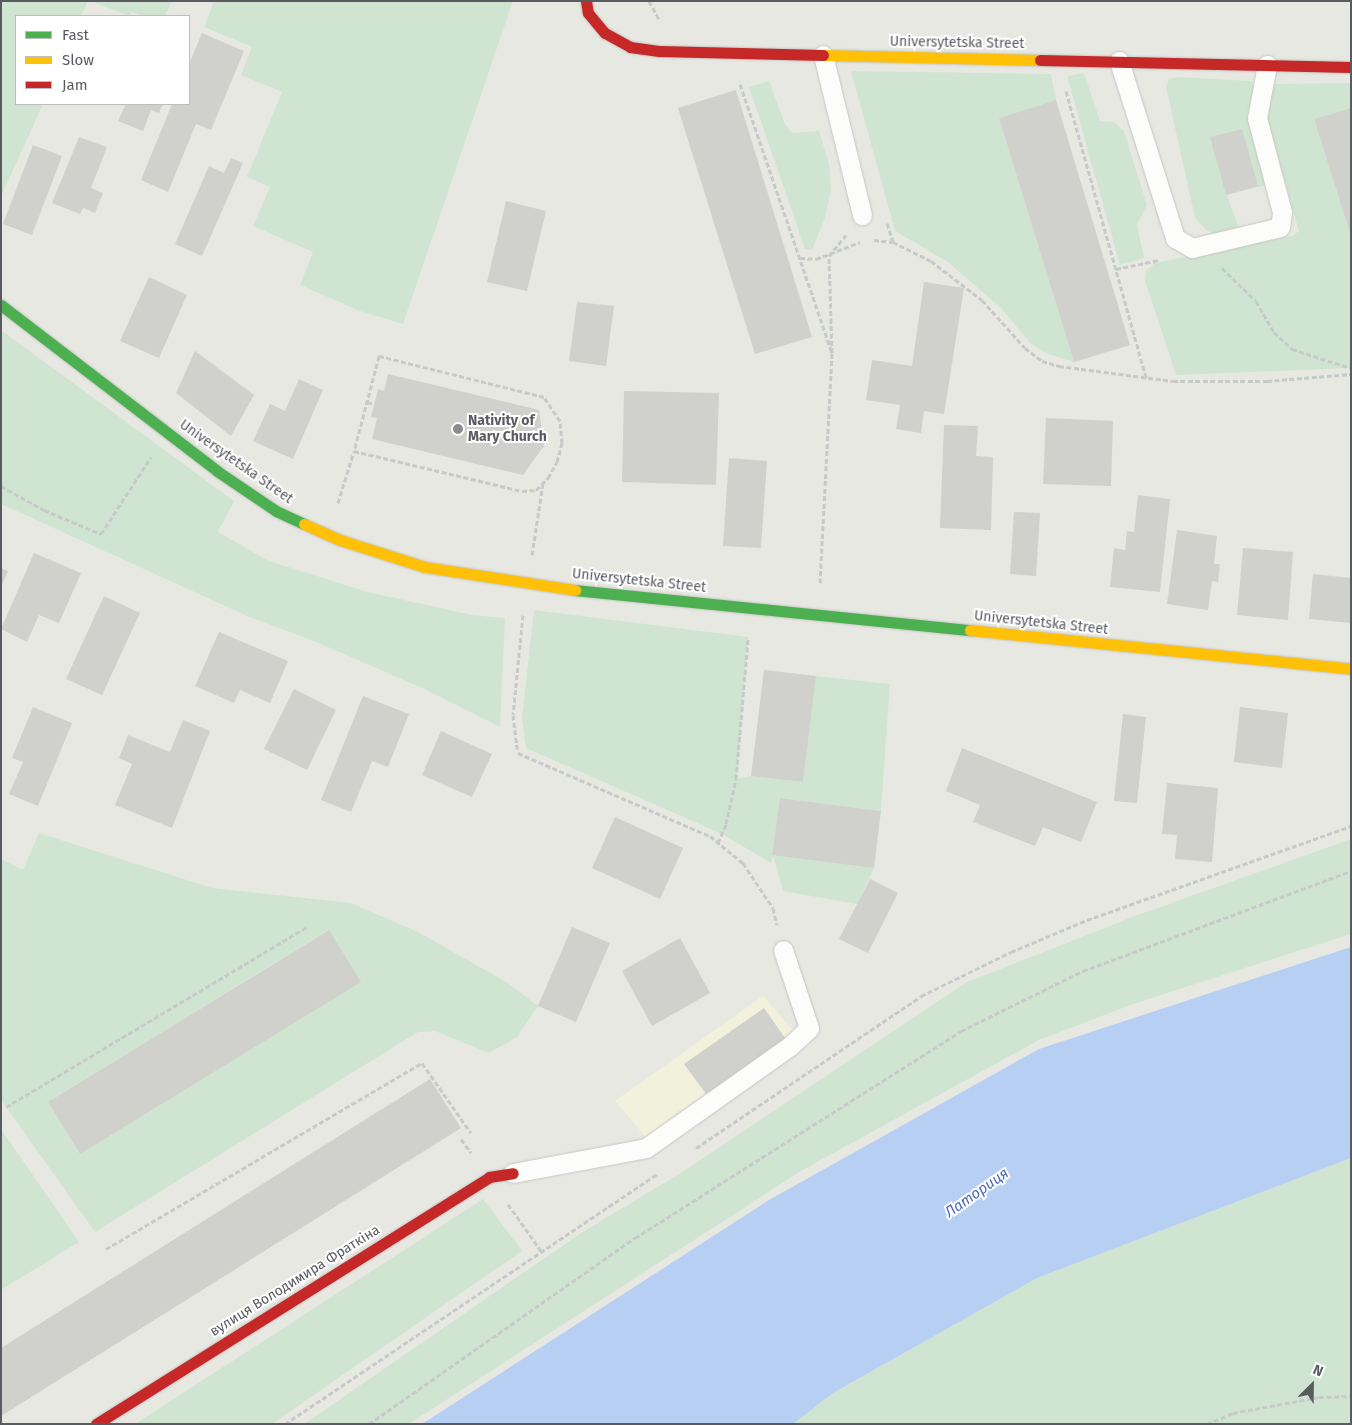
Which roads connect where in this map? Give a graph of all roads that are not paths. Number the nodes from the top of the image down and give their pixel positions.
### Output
1 (586, 1) edge
2 (823, 55) junction
3 (1119, 61) junction
4 (1267, 65) junction
5 (1351, 67) edge
6 (862, 215) road end
7 (1, 305) edge
8 (1351, 669) edge
9 (783, 950) road end
10 (513, 1173) joint
11 (96, 1424) edge

1 - 2 main road, Universytetska Street
2 - 3 main road, Universytetska Street
2 - 6 lane
3 - 4 main road, Universytetska Street
3 - 4 lane
4 - 5 main road, Universytetska Street
7 - 8 main road, Universytetska Street
9 - 10 lane
10 - 11 main road, вулиця Володимира Фраткіна

